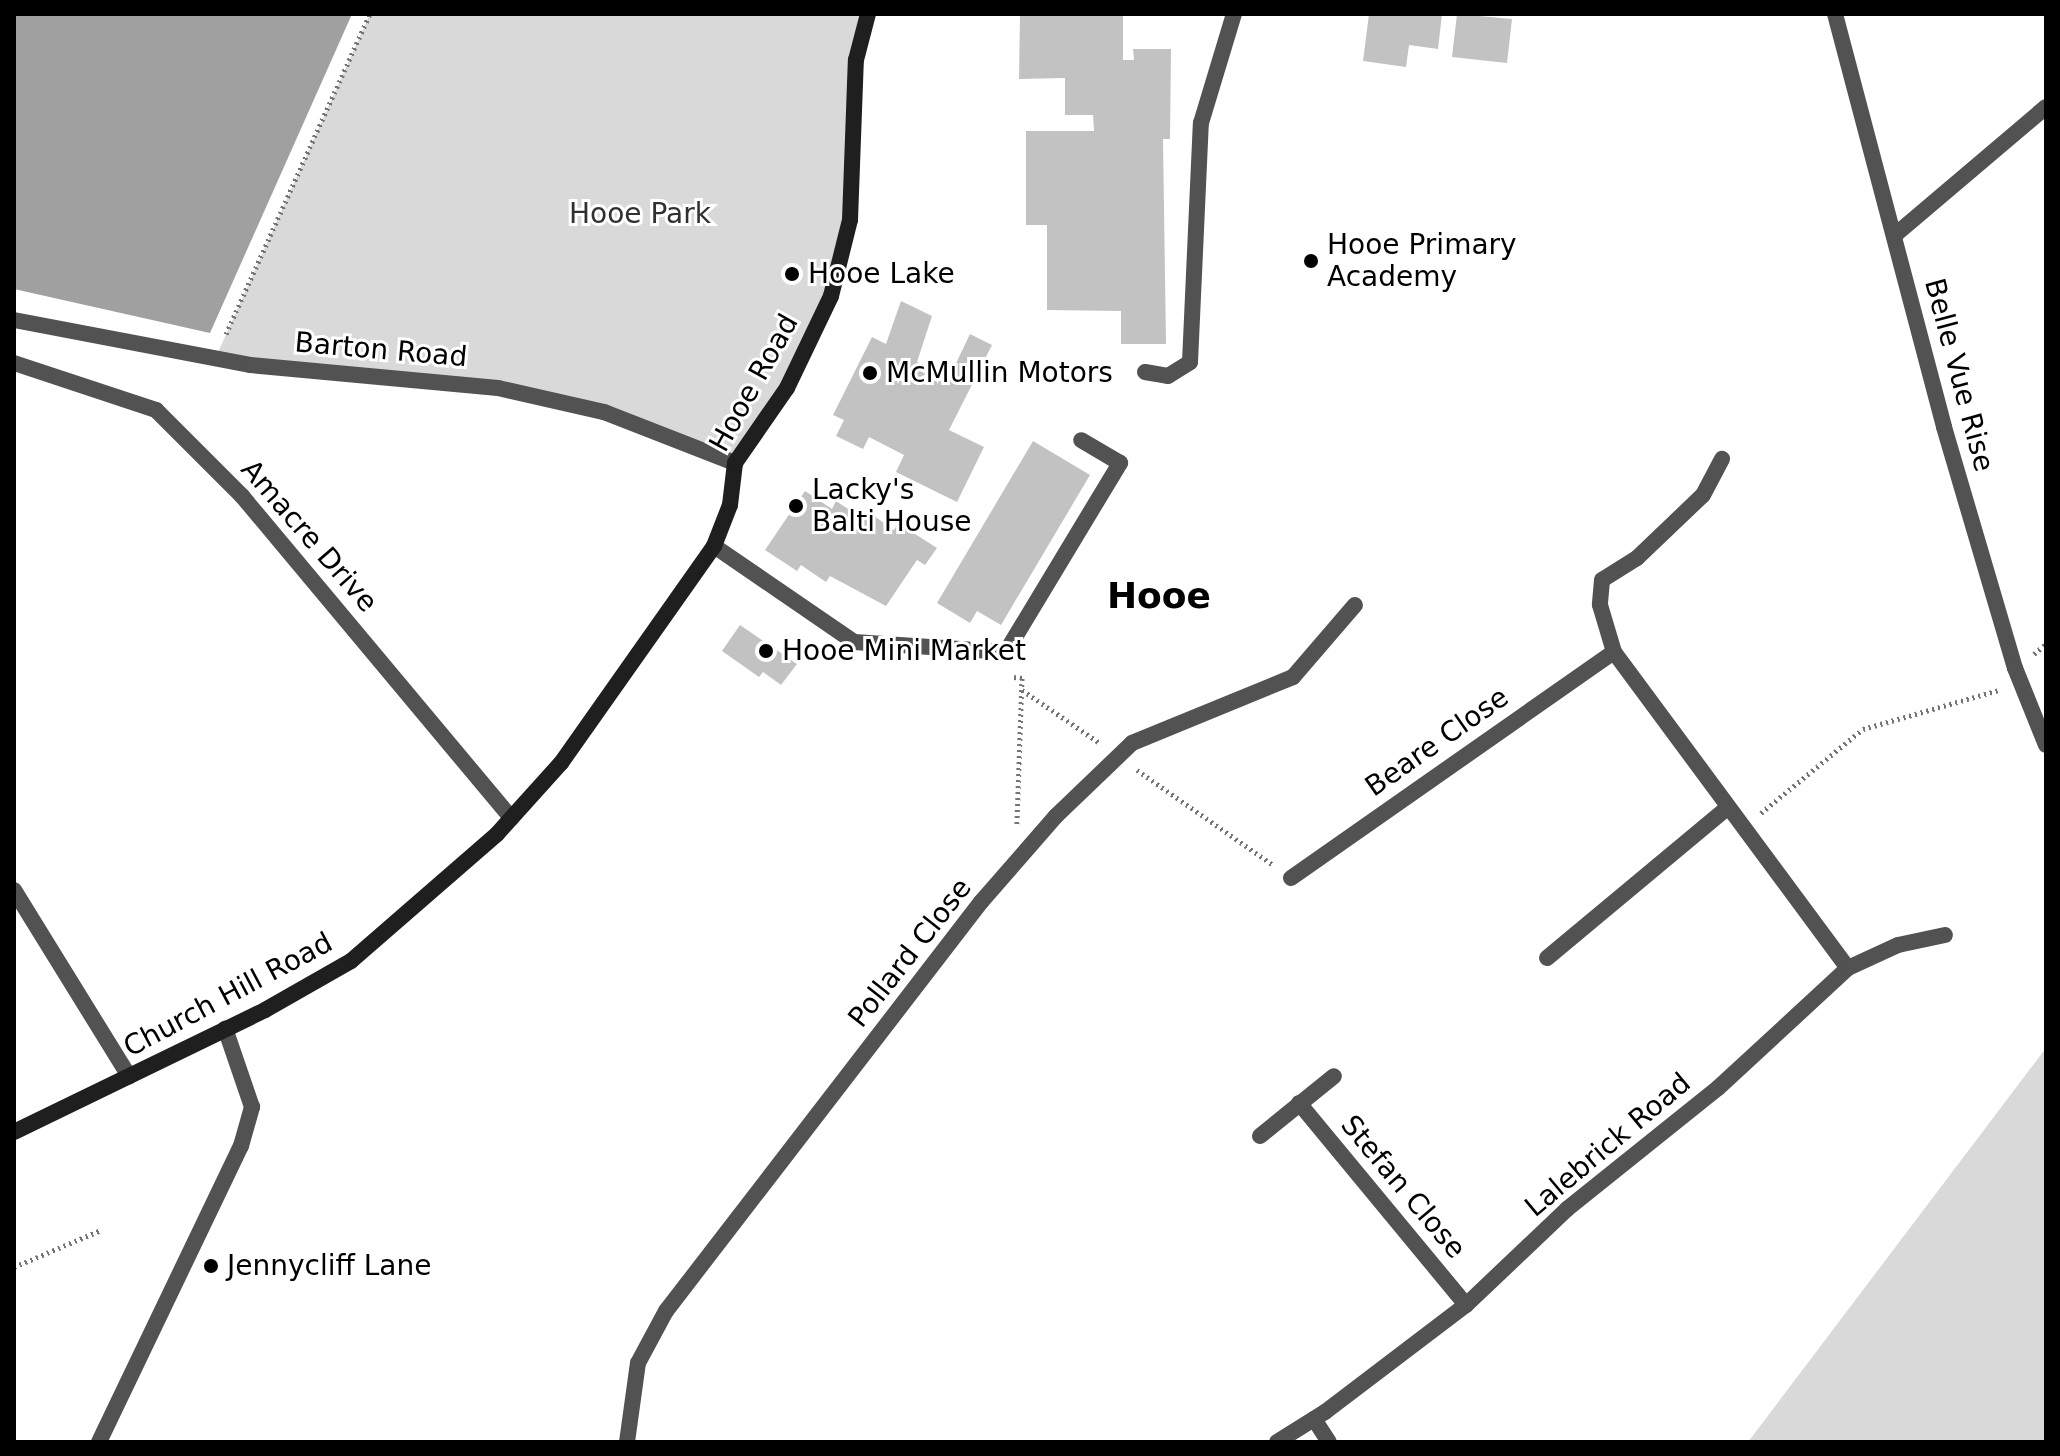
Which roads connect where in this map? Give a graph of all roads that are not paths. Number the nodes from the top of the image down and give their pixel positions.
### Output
1 (868, 14) edge
2 (1234, 14) edge
3 (1835, 14) edge
4 (2046, 107) edge
5 (1895, 235) junction
6 (14, 320) edge
7 (14, 363) edge
8 (1145, 372) dead end
9 (1081, 440) dead end
10 (1722, 459) dead end
11 (735, 463) junction
12 (714, 546) junction
13 (690, 581) joint
14 (1355, 605) dead end
15 (1614, 652) junction
16 (2046, 745) edge
17 (1726, 809) junction
18 (511, 818) junction
19 (1291, 878) road end
20 (14, 890) edge
21 (1945, 935) dead end
22 (1547, 958) dead end
23 (1848, 968) junction
24 (225, 1028) junction
25 (129, 1076) junction
26 (1334, 1076) dead end
27 (1299, 1103) junction
28 (14, 1132) edge
29 (1260, 1136) dead end
30 (1466, 1305) junction
31 (1314, 1419) junction
32 (99, 1442) edge
33 (627, 1442) edge
34 (1277, 1442) edge
35 (1329, 1442) edge

1 - 11 street, Hooe Road
2 - 8 street
3 - 5 street, Belle Vue Rise
4 - 5 street
5 - 16 street, Belle Vue Rise
6 - 11 street, Barton Road
7 - 18 street, Amacre Drive
9 - 12 street
10 - 15 street
11 - 12 street, Hooe Road
12 - 13 street, Hooe Road
13 - 18 street, Church Hill Road
14 - 33 street, Pollard Close
15 - 17 street
15 - 19 street, Beare Close
17 - 22 street
17 - 23 street
18 - 24 street, Church Hill Road
20 - 25 street
21 - 23 street, Lalebrick Road
23 - 30 street, Lalebrick Road
24 - 25 street, Church Hill Road
24 - 32 street
25 - 28 street, Church Hill Road
26 - 27 street, Stefan Close
27 - 29 street, Stefan Close
27 - 30 street, Stefan Close
30 - 31 street, Lalebrick Road
31 - 34 street, Lalebrick Road
31 - 35 street

